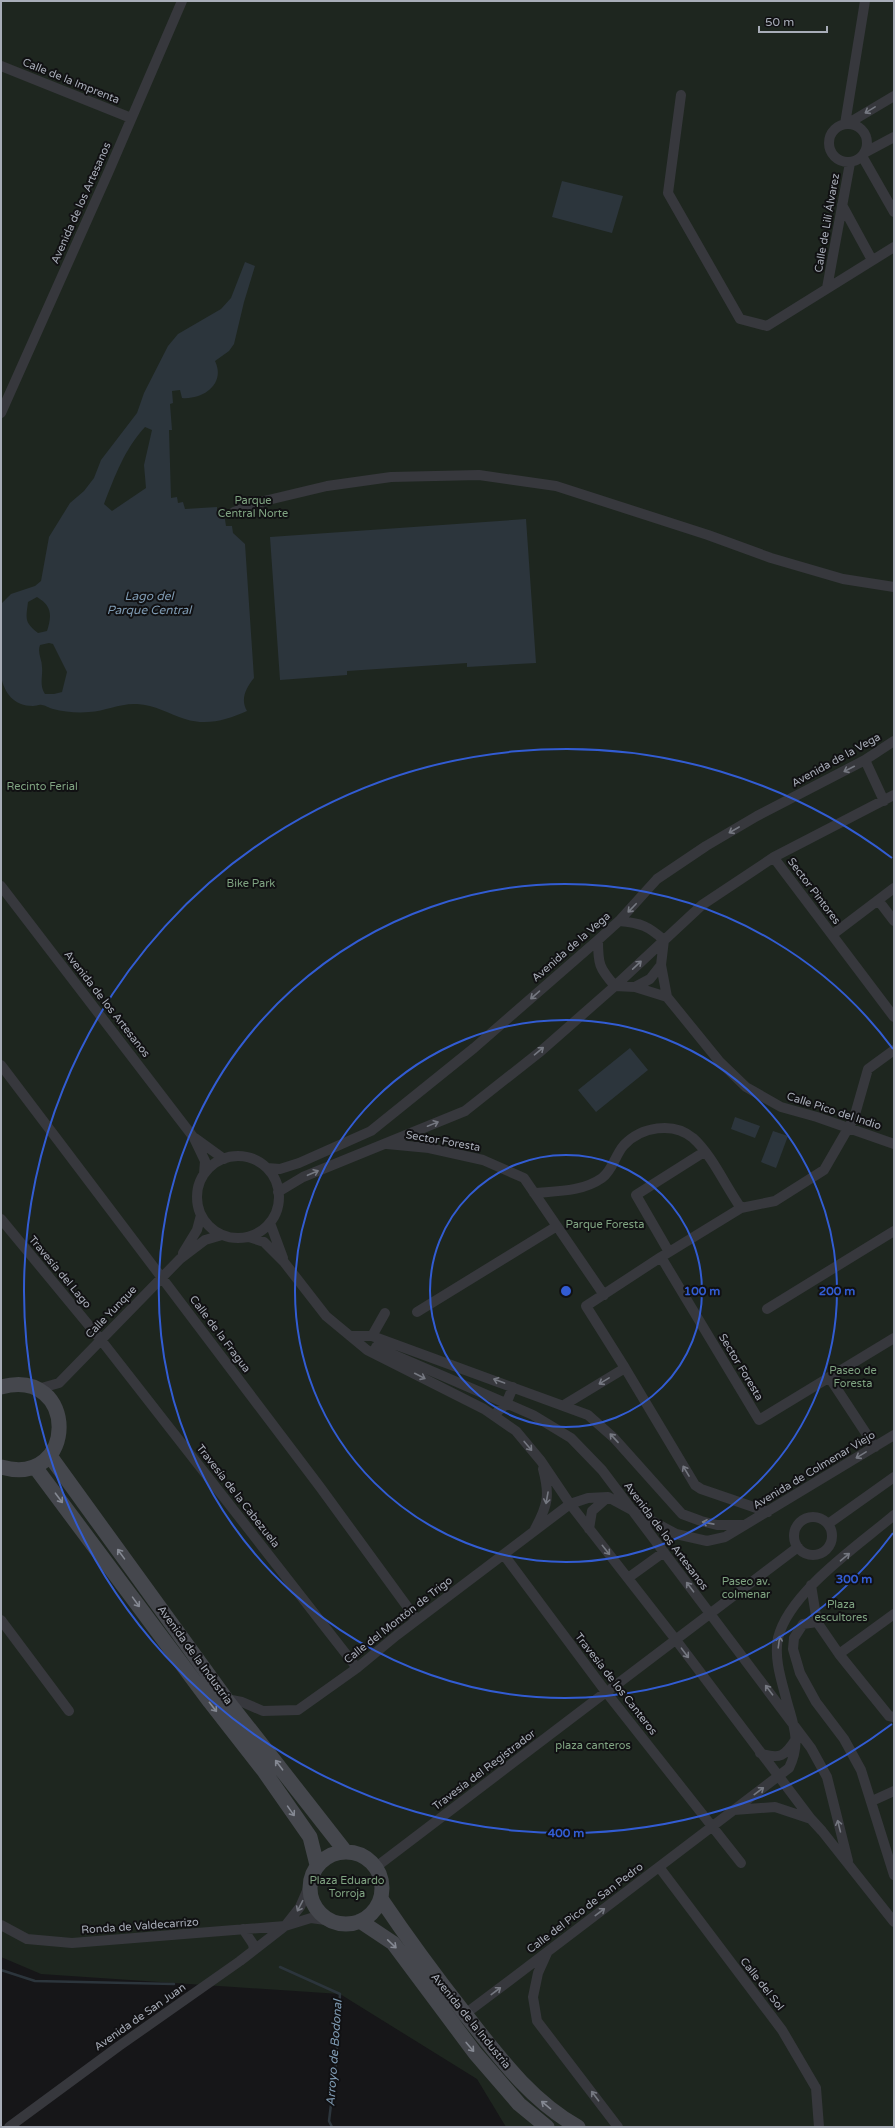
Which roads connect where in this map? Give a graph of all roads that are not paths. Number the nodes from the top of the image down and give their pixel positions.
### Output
1 (182, 1) edge
2 (865, 1) edge
3 (1, 66) edge
4 (681, 95) dead end
5 (894, 96) edge
6 (131, 118) junction
7 (846, 124) junction
8 (894, 137) edge
9 (863, 155) junction
10 (850, 163) junction
11 (842, 205) junction
12 (894, 212) edge
13 (894, 247) edge
14 (872, 260) junction
15 (827, 288) junction
16 (1, 413) edge
17 (234, 512) dead end
18 (894, 587) edge
19 (894, 741) edge
20 (865, 760) junction
21 (894, 795) edge
22 (884, 801) junction
23 (777, 862) dead end
24 (1, 886) edge
25 (894, 888) edge
26 (878, 900) junction
27 (619, 921) junction
28 (894, 921) edge
29 (832, 935) junction
30 (598, 940) junction
31 (664, 940) junction
32 (661, 965) junction
33 (615, 986) junction
34 (634, 987) junction
35 (667, 997) junction
36 (894, 1017) edge
37 (894, 1050) edge
38 (1, 1065) edge
39 (849, 1128) junction
40 (194, 1138) junction
41 (384, 1144) junction
42 (894, 1144) edge
43 (704, 1152) junction
44 (224, 1159) junction
45 (267, 1168) junction
46 (204, 1174) junction
47 (278, 1192) junction
48 (534, 1193) junction
49 (741, 1208) junction
50 (201, 1215) junction
51 (1, 1219) edge
52 (270, 1223) junction
53 (557, 1226) junction
54 (894, 1231) edge
55 (222, 1234) junction
56 (249, 1236) junction
57 (665, 1255) junction
58 (180, 1258) junction
59 (284, 1262) junction
60 (162, 1278) junction
61 (604, 1295) junction
62 (767, 1309) dead end
63 (417, 1312) dead end
64 (385, 1313) dead end
65 (350, 1336) junction
66 (372, 1336) junction
67 (894, 1338) edge
68 (100, 1340) junction
69 (625, 1368) junction
70 (829, 1377) junction
71 (60, 1383) junction
72 (1, 1387) edge
73 (513, 1387) junction
74 (38, 1389) junction
75 (53, 1402) junction
76 (506, 1404) junction
77 (564, 1405) junction
78 (494, 1415) junction
79 (894, 1435) edge
80 (875, 1447) junction
81 (50, 1456) junction
82 (542, 1461) junction
83 (1, 1467) edge
84 (35, 1467) junction
85 (894, 1477) edge
86 (608, 1498) junction
87 (570, 1504) junction
88 (630, 1508) junction
89 (768, 1512) junction
90 (894, 1515) edge
91 (828, 1524) junction
92 (747, 1525) junction
93 (589, 1529) junction
94 (533, 1533) junction
95 (798, 1547) junction
96 (664, 1552) junction
97 (504, 1555) junction
98 (628, 1578) junction
99 (811, 1585) junction
100 (709, 1613) junction
101 (894, 1614) edge
102 (1, 1620) edge
103 (417, 1620) junction
104 (817, 1622) junction
105 (676, 1640) junction
106 (839, 1654) junction
107 (357, 1668) junction
108 (609, 1690) junction
109 (226, 1699) junction
110 (69, 1711) dead end
111 (894, 1717) edge
112 (792, 1721) junction
113 (797, 1737) junction
114 (760, 1753) junction
115 (778, 1777) junction
116 (894, 1791) edge
117 (872, 1801) junction
118 (734, 1810) junction
119 (811, 1819) junction
120 (712, 1826) junction
121 (345, 1851) junction
122 (741, 1863) dead end
123 (849, 1864) junction
124 (317, 1865) junction
125 (376, 1867) junction
126 (659, 1867) junction
127 (894, 1875) edge
128 (310, 1884) junction
129 (381, 1899) junction
130 (333, 1921) junction
131 (360, 1921) junction
132 (894, 1922) edge
133 (1, 1925) edge
134 (285, 1926) junction
135 (243, 1930) junction
136 (254, 1950) junction
137 (548, 1952) junction
138 (465, 2014) junction
139 (448, 2018) junction
140 (9, 2127) edge
141 (547, 2127) edge
142 (578, 2127) edge
143 (618, 2127) edge
144 (819, 2127) edge

1 - 6 street, Avenida de los Artesanos
2 - 7 street
3 - 6 street, Calle de la Imprenta
4 - 15 street
5 -> 7 street
6 - 16 street, Avenida de los Artesanos
7 - 9 street
7 - 10 street
8 - 9 street
9 - 10 street
9 - 12 street
10 - 11 street, Calle de Lilí Álvarez
11 - 14 street
11 - 15 street, Calle de Lilí Álvarez
13 - 14 street
14 - 15 street
17 - 18 street
19 - 20 street, Avenida de la Vega
20 - 22 street
20 -> 27 street, Avenida de la Vega
21 - 22 street
22 - 31 street
23 - 29 street, Sector Pintores
24 - 40 street, Avenida de los Artesanos
25 - 26 street, Sector Pintores
26 - 28 street
26 - 29 street, Sector Pintores
27 - 30 street, Avenida de la Vega
27 - 31 street
29 - 36 street, Sector Pintores
30 - 33 street
30 -> 45 street, Avenida de la Vega
31 - 32 street, Calle Pico del Indio
33 -> 31 street
32 - 34 street
32 - 35 street, Calle Pico del Indio
33 - 34 street
41 -> 33 street
34 - 35 street
35 - 39 street, Calle Pico del Indio
37 - 39 street
38 - 60 street, Calle de la Fragua
39 - 42 street, Calle Pico del Indio
39 - 49 street
40 - 44 street, Avenida de los Artesanos
40 - 46 street, Avenida de los Artesanos
47 -> 41 street
41 - 48 street, Sector Foresta
43 - 48 street
43 - 49 street
43 - 57 street
44 - 45 street
44 - 46 street
45 - 47 street
46 - 50 street
47 - 52 street
48 - 53 street, Sector Foresta
49 - 57 street
50 - 55 street
50 - 58 street, Calle Yunque
51 - 68 street, Travesía del Lago
52 - 56 street
52 - 59 street, Avenida de los Artesanos
53 - 61 street, Sector Foresta
53 - 63 street
54 - 62 street
55 - 56 street
55 - 58 street, Calle Yunque
56 - 59 street, Avenida de los Artesanos
57 - 61 street
57 - 70 street, Sector Foresta
58 - 60 street, Calle Yunque
59 - 65 street, Avenida de los Artesanos
60 - 68 street, Calle Yunque
60 - 103 street, Calle de la Fragua
61 - 69 street
64 - 66 street
65 - 66 street
65 - 76 street, Avenida de los Artesanos
65 -> 78 street, Avenida de los Artesanos
73 -> 66 street
67 - 70 street, Sector Foresta
68 - 71 street, Calle Yunque
68 - 107 street, Travesía de la Cabezuela
69 -> 77 street
89 -> 69 street
70 - 80 street
71 - 74 street
71 - 75 street, Calle Yunque
72 - 74 street
73 - 76 street
73 - 77 street
74 - 75 street
75 - 81 street
76 - 78 street
76 - 88 street, Avenida de los Artesanos
92 -> 77 street
78 -> 82 street, Avenida de los Artesanos
79 - 80 street, Avenida de Colmenar Viejo
80 -> 89 street, Avenida de Colmenar Viejo
81 - 84 street
109 -> 81 street, Avenida de la Industria
82 - 87 street, Avenida de los Artesanos
82 -> 94 street
83 - 84 street
84 -> 124 street, Avenida de la Industria
85 - 91 street
86 - 87 street
86 - 88 street, Avenida de Colmenar Viejo
86 - 93 street
87 - 93 street, Avenida de los Artesanos
87 - 94 street, Calle del Montón de Trigo
88 - 92 street, Avenida de Colmenar Viejo
88 - 96 street, Avenida de los Artesanos
89 - 92 street, Avenida de Colmenar Viejo
99 -> 90 street
91 - 95 street
91 - 95 street
93 -> 98 street, Avenida de los Artesanos
94 - 97 street, Calle del Montón de Trigo
95 - 100 street
96 - 98 street
100 -> 96 street, Avenida de los Artesanos
97 - 103 street, Calle del Montón de Trigo
97 - 108 street, Travesía de los Canteros
98 - 105 street, Avenida de los Artesanos
99 - 104 street
112 -> 99 street
100 - 105 street
112 -> 100 street, Avenida de los Artesanos
101 - 106 street
102 - 110 street
103 - 107 street, Calle del Montón de Trigo
104 - 106 street
104 - 117 street
105 - 108 street, Travesía del Registrador
105 -> 114 street, Avenida de los Artesanos
106 - 111 street
107 - 109 street, Calle del Montón de Trigo
108 - 120 street, Travesía de los Canteros
108 - 125 street, Travesía del Registrador
121 -> 109 street, Avenida de la Industria
112 - 113 street
123 -> 112 street, Avenida de los Artesanos
113 - 114 street
113 - 115 street
114 - 115 street, Avenida de los Artesanos
118 -> 115 street, Calle del Pico de San Pedro
115 - 119 street, Avenida de los Artesanos
116 - 117 street
117 - 127 street
118 - 119 street
118 - 120 street, Calle del Pico de San Pedro
119 - 123 street, Avenida de los Artesanos
120 - 122 street, Travesía de los Canteros
120 - 126 street, Calle del Pico de San Pedro
121 - 124 street
121 - 125 street
123 - 132 street, Avenida de los Artesanos
124 - 128 street
125 - 129 street
137 -> 126 street, Calle del Pico de San Pedro
126 - 144 street, Calle del Sol
128 - 130 street
128 -> 134 street
129 - 131 street
129 - 138 street, Avenida de la Industria
130 - 131 street
130 - 134 street, Ronda de Valdecarrizo
131 -> 139 street, Avenida de la Industria
133 - 135 street, Ronda de Valdecarrizo
134 - 135 street, Ronda de Valdecarrizo
134 - 136 street, Avenida de San Juan
135 - 136 street
136 - 140 street, Avenida de San Juan
138 -> 137 street, Calle del Pico de San Pedro
143 -> 137 street
138 - 139 street, Calle del Pico de San Pedro
142 -> 138 street, Avenida de la Industria
139 -> 141 street, Avenida de la Industria

